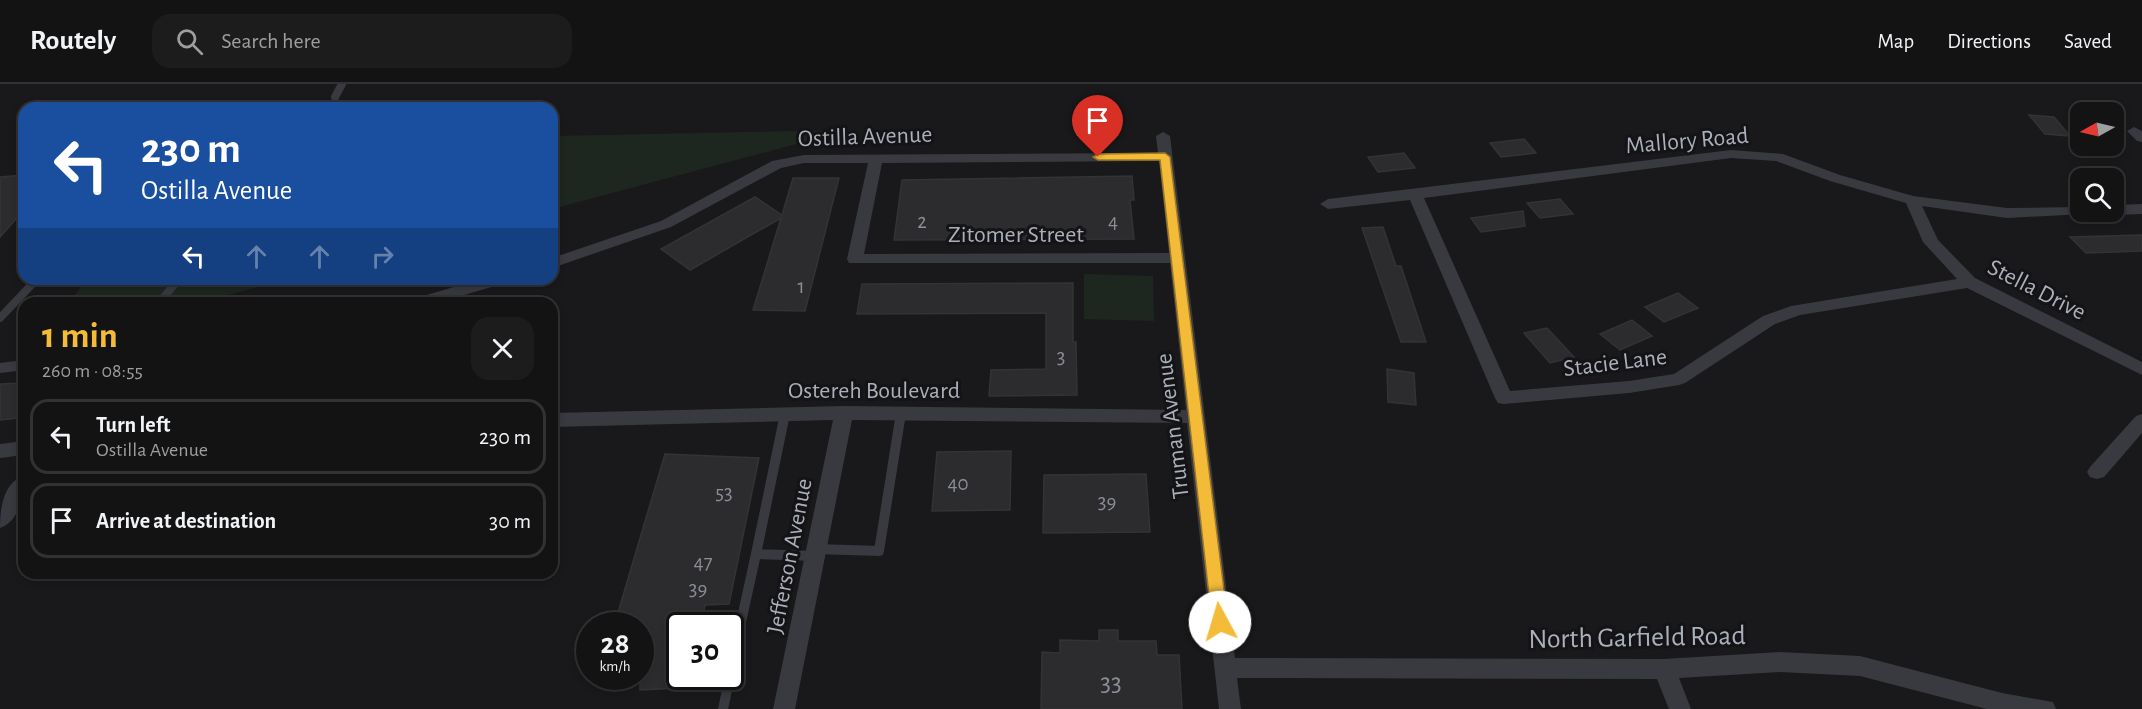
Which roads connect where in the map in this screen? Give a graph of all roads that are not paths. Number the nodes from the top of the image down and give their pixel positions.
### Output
1 (342, 84) edge
2 (335, 97) dead end
3 (1162, 136) dead end
4 (1165, 157) junction
5 (876, 158) junction
6 (1414, 195) junction
7 (1912, 201) junction
8 (1328, 204) dead end
9 (2142, 209) edge
10 (2124, 210) edge
11 (2070, 211) edge
12 (1177, 258) junction
13 (558, 261) edge
14 (1969, 282) junction
15 (32, 285) edge
16 (174, 285) edge
17 (479, 285) edge
18 (22, 297) edge
19 (164, 297) edge
20 (439, 297) edge
21 (18, 302) edge
22 (0, 318) edge
23 (18, 366) edge
24 (0, 368) edge
25 (2142, 369) edge
26 (844, 413) junction
27 (902, 413) junction
28 (785, 414) junction
29 (1197, 417) junction
30 (558, 420) edge
31 (2142, 421) edge
32 (18, 449) edge
33 (0, 451) edge
34 (2097, 472) dead end
35 (18, 492) edge
36 (0, 520) edge
37 (816, 552) junction
38 (756, 554) junction
39 (743, 612) edge
40 (1225, 668) junction
41 (1664, 669) junction
42 (727, 690) edge
43 (723, 709) edge
44 (784, 709) edge
45 (1230, 709) edge
46 (1680, 709) edge
47 (2045, 709) edge

1 - 2 lane
3 - 4 street, Truman Avenue
4 - 5 street, Ostilla Avenue
4 - 12 street, Truman Avenue
5 - 12 street, Zitomer Street
5 - 13 street, Ostilla Avenue
6 - 7 street, Mallory Road
6 - 8 street, Mallory Road
6 - 14 street, Stacie Lane
7 - 11 street, Mallory Road
7 - 14 street, Stella Drive
9 - 10 street
12 - 29 street, Truman Avenue
14 - 25 street, Stella Drive
15 - 18 lane
16 - 19 lane
17 - 20 street
21 - 22 lane
23 - 24 lane
26 - 27 street, Ostereh Boulevard
26 - 28 street, Ostereh Boulevard
26 - 37 street, Jefferson Avenue
27 - 29 street, Ostereh Boulevard
27 - 37 lane
28 - 30 street, Ostereh Boulevard
28 - 38 lane
29 - 40 street, Truman Avenue
31 - 34 street
32 - 33 street
35 - 36 street
37 - 38 lane
37 - 44 street, Jefferson Avenue
38 - 39 lane
40 - 41 street, North Garfield Road
40 - 45 street, Truman Avenue
41 - 46 street
41 - 47 street, North Garfield Road
42 - 43 lane

